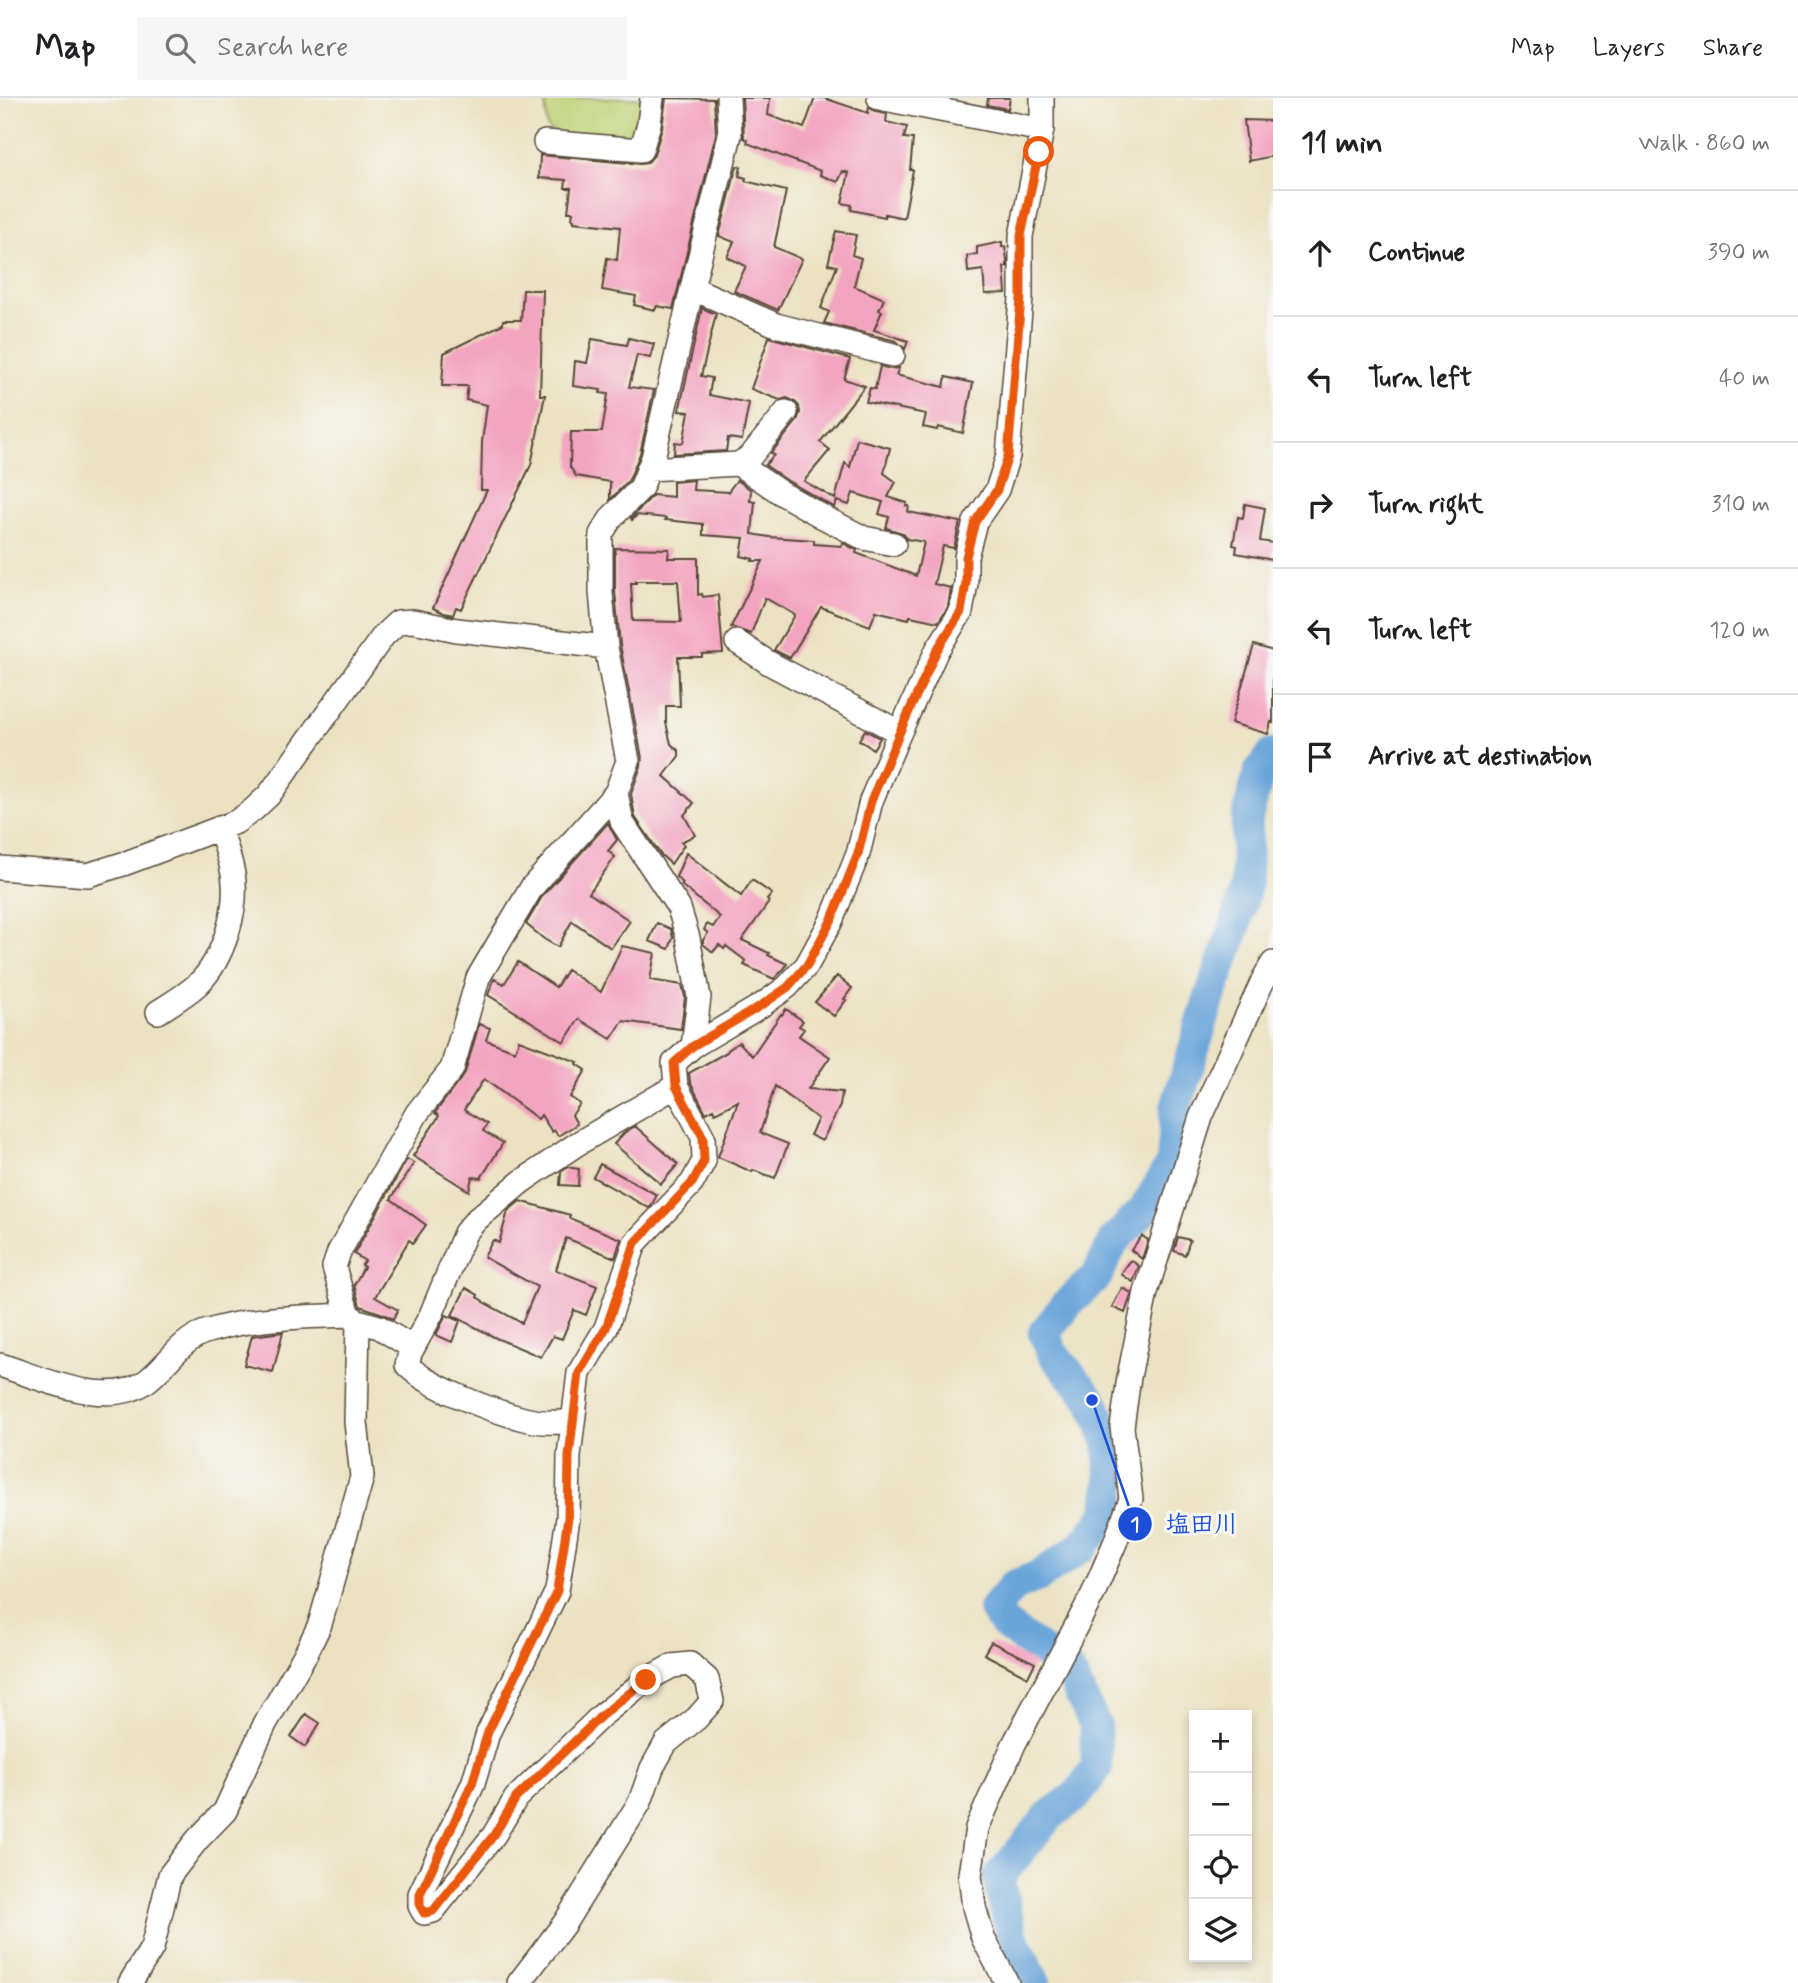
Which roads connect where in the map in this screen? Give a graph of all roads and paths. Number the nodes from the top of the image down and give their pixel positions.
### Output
1 (652, 98) edge
2 (727, 98) edge
3 (879, 98) edge
4 (1042, 98) edge
5 (1042, 130) junction
6 (545, 142) dead end
7 (692, 288) junction
8 (892, 355) dead end
9 (786, 412) dead end
10 (738, 464) junction
11 (648, 468) junction
12 (894, 544) dead end
13 (737, 642) dead end
14 (606, 647) junction
15 (900, 732) junction
16 (616, 793) junction
17 (219, 828) junction
18 (0, 868) edge
19 (1273, 963) edge
20 (158, 1012) dead end
21 (693, 1046) junction
22 (676, 1086) junction
23 (353, 1318) junction
24 (413, 1348) junction
25 (0, 1366) edge
26 (572, 1421) junction
27 (130, 1983) edge
28 (519, 1983) edge
29 (1007, 1983) edge

1 - 6 street
2 - 7 street
3 - 5 street
4 - 5 street
5 - 15 street
7 - 8 street
7 - 11 street
9 - 10 street
10 - 11 street
10 - 12 street
11 - 14 street
13 - 15 street
14 - 16 street
14 - 17 street
15 - 21 street
16 - 21 street
16 - 23 street
17 - 18 street
17 - 20 street
19 - 29 street
21 - 22 street
22 - 24 street
22 - 26 street
23 - 24 street
23 - 25 street
23 - 27 street
24 - 26 street
26 - 28 street

